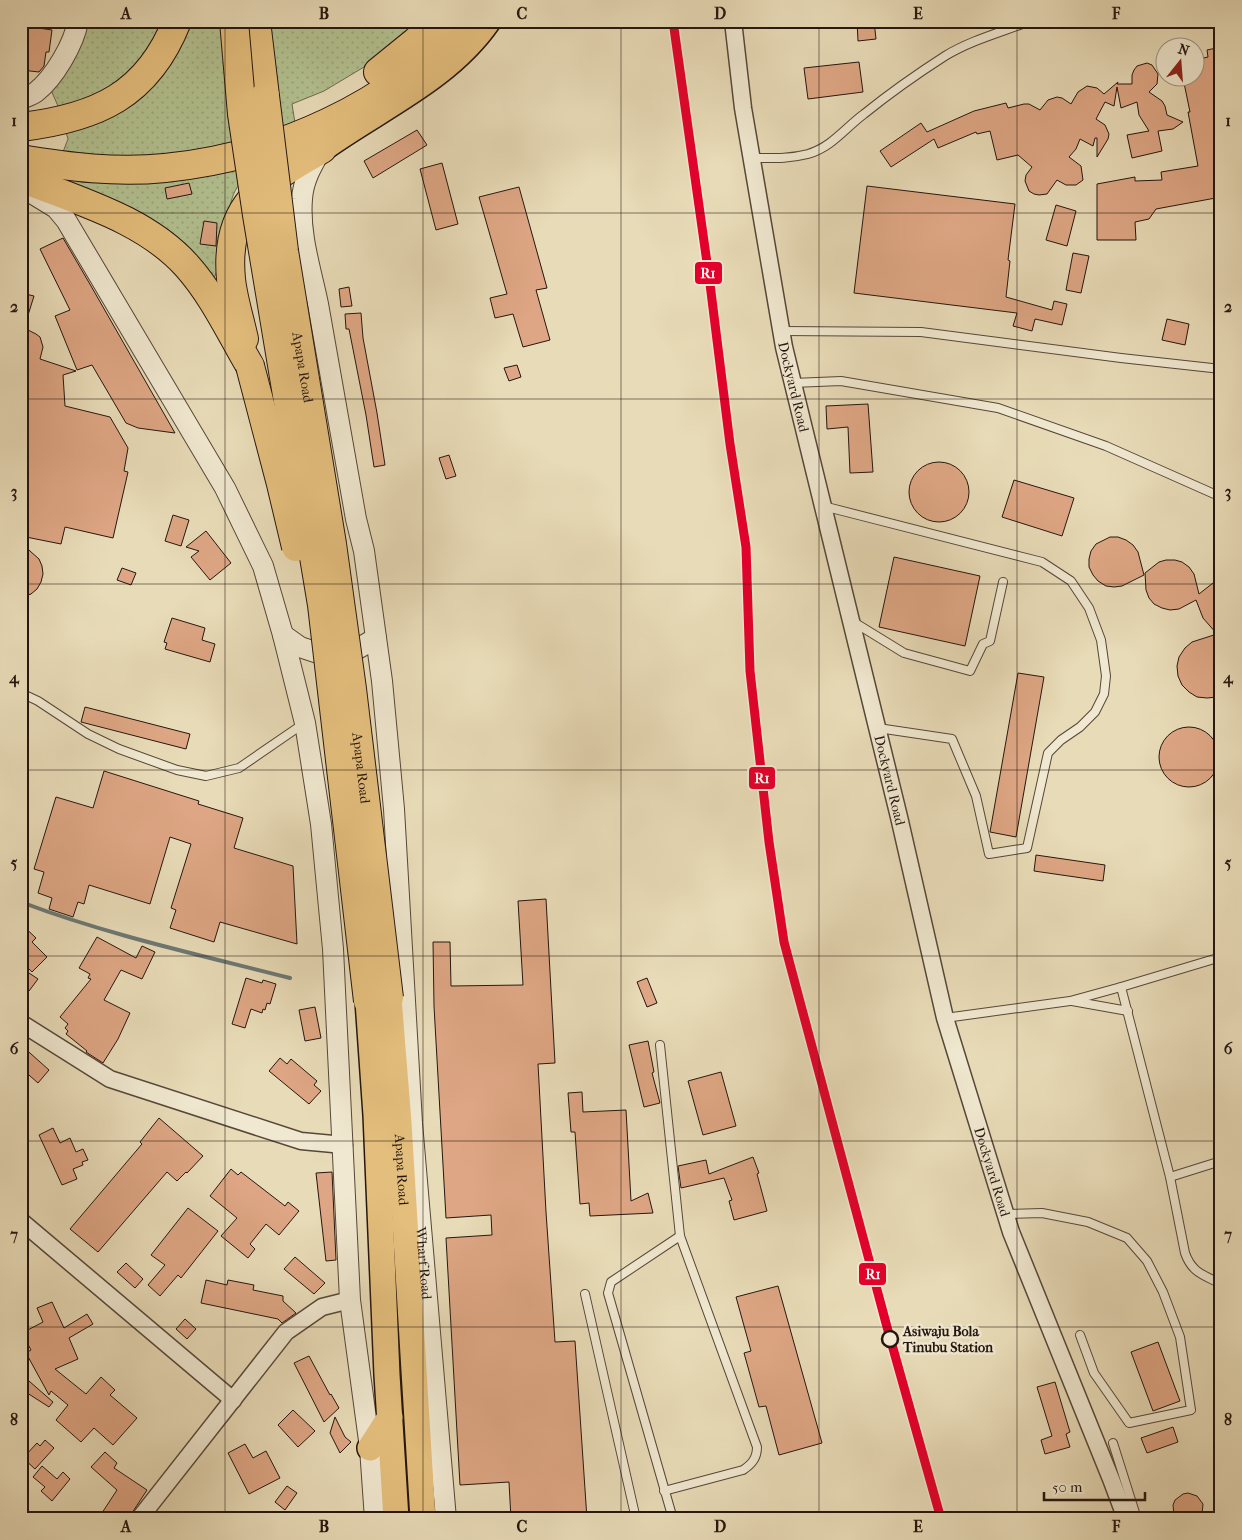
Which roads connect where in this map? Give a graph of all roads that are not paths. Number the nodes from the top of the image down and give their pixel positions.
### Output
1 (78, 21) edge
2 (178, 21) edge
3 (234, 21) edge
4 (256, 21) edge
5 (268, 21) edge
6 (438, 21) edge
7 (464, 21) edge
8 (488, 21) edge
9 (733, 21) edge
10 (1030, 21) edge
11 (265, 96) junction
12 (21, 99) edge
13 (21, 127) edge
14 (21, 143) edge
15 (322, 149) junction
16 (751, 158) junction
17 (21, 159) edge
18 (21, 178) edge
19 (21, 186) edge
20 (781, 331) junction
21 (250, 366) junction
22 (1221, 369) edge
23 (792, 384) junction
24 (1221, 496) edge
25 (823, 506) junction
26 (1003, 582) dead end
27 (850, 620) junction
28 (283, 635) junction
29 (376, 638) junction
30 (21, 693) edge
31 (335, 712) junction
32 (305, 723) junction
33 (877, 728) junction
34 (319, 808) junction
35 (394, 809) junction
36 (1221, 957) edge
37 (1122, 987) junction
38 (378, 1000) junction
39 (1070, 1001) junction
40 (1128, 1011) junction
41 (945, 1018) junction
42 (21, 1023) edge
43 (660, 1045) dead end
44 (344, 1146) junction
45 (1221, 1162) edge
46 (1170, 1177) junction
47 (1005, 1214) junction
48 (21, 1221) edge
49 (680, 1236) junction
50 (1221, 1284) edge
51 (585, 1294) dead end
52 (350, 1300) junction
53 (1080, 1335) dead end
54 (233, 1400) junction
55 (390, 1417) junction
56 (1113, 1443) dead end
57 (370, 1448) junction
58 (664, 1491) junction
59 (139, 1519) edge
60 (376, 1519) edge
61 (396, 1519) edge
62 (423, 1519) edge
63 (446, 1519) edge
64 (636, 1519) edge
65 (672, 1519) edge
66 (1126, 1519) edge
67 (1137, 1519) edge

1 - 12 street
2 - 13 highway
3 - 31 highway, Apapa Road, bridge
4 - 11 highway, Apapa Road
5 - 11 highway
6 - 14 highway
7 - 17 highway
8 - 15 main road
9 - 16 street, Dockyard Road
10 - 16 lane
11 - 38 highway, Apapa Road, bridge
15 - 21 highway
15 - 29 street, Wharf Road
16 - 20 street, Dockyard Road
18 - 21 highway
19 - 28 street
20 - 22 lane
20 - 23 street, Dockyard Road
21 - 31 highway, bridge
23 - 24 lane
23 - 25 street, Dockyard Road
25 - 27 street, Dockyard Road
25 - 33 lane
26 - 27 lane
27 - 33 street, Dockyard Road
28 - 29 street
28 - 32 street
29 - 35 street, Wharf Road
30 - 32 lane
31 - 38 highway, Apapa Road, bridge
32 - 34 street
33 - 41 street, Dockyard Road
34 - 35 street
34 - 44 street
35 - 63 street, Wharf Road
36 - 37 lane
37 - 39 lane
37 - 40 lane
38 - 55 main road, Apapa Road
38 - 62 main road, Apapa Road
39 - 40 lane
39 - 41 lane
40 - 46 lane
41 - 47 street, Dockyard Road
42 - 44 street
43 - 49 lane
44 - 52 street
45 - 46 lane
46 - 50 lane
47 - 53 lane
47 - 66 street, Dockyard Road
48 - 54 street
49 - 58 lane
49 - 58 lane
51 - 64 lane
52 - 54 street
52 - 57 street
54 - 59 street
55 - 57 main road
55 - 61 main road, Apapa Road
56 - 67 lane
57 - 60 street
58 - 65 lane

